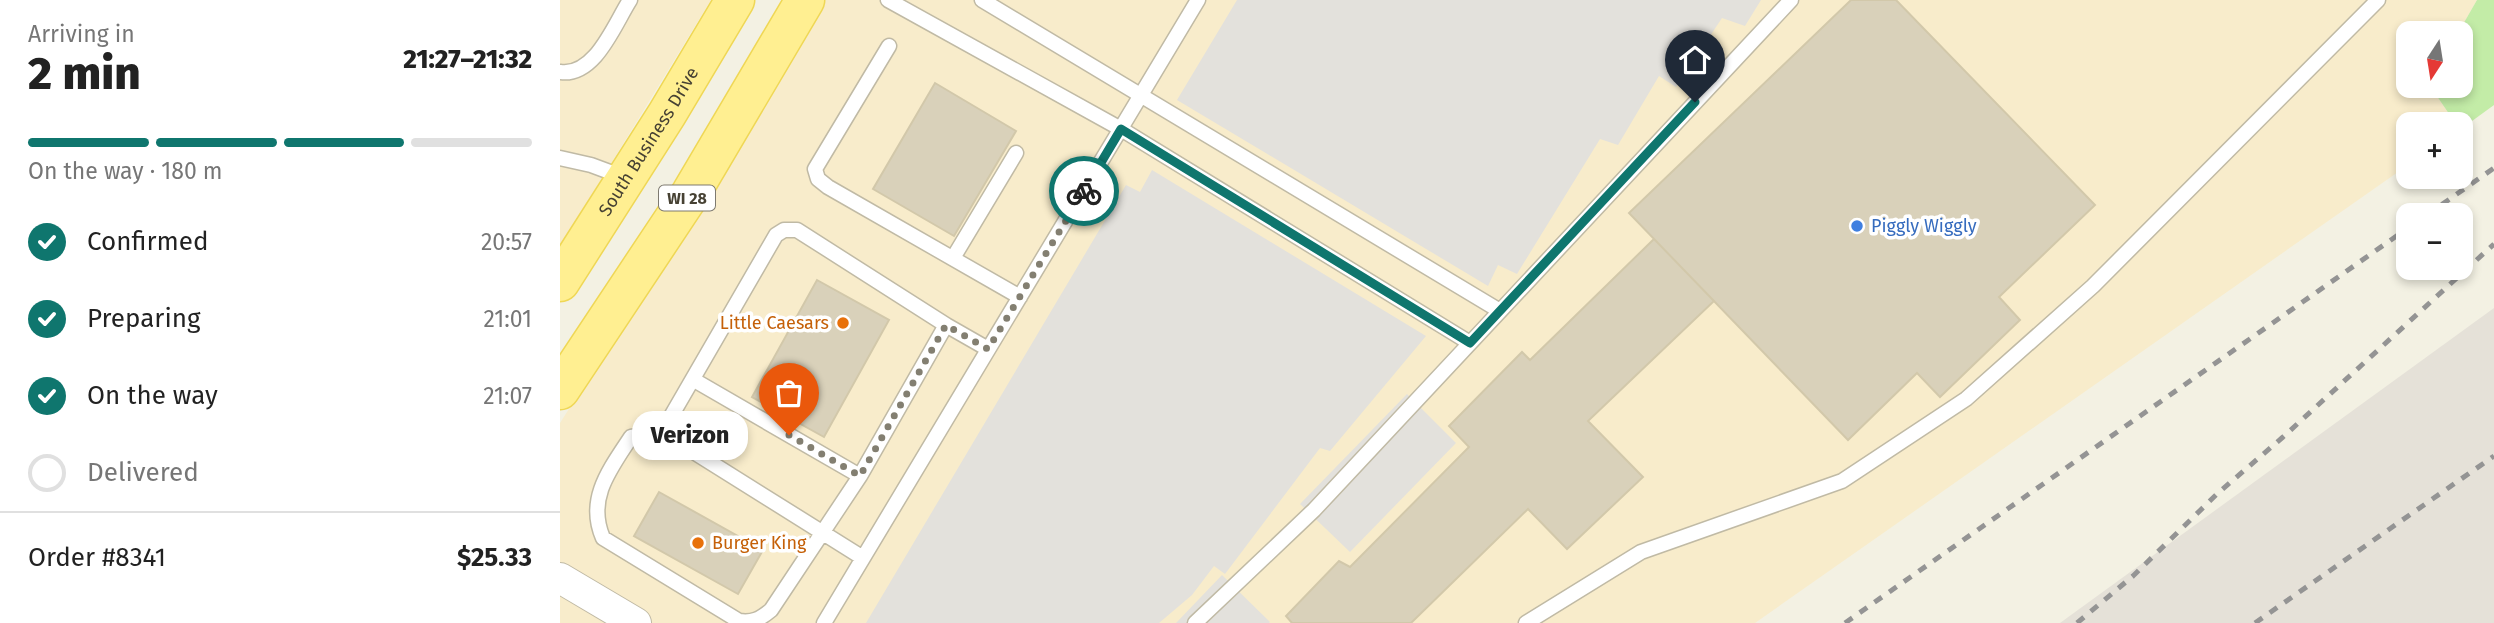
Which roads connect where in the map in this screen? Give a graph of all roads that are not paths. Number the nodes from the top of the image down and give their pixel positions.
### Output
1 (630, 0) edge
2 (734, 0) edge
3 (805, 0) edge
4 (888, 0) edge
5 (982, 0) edge
6 (1198, 0) edge
7 (1791, 0) edge
8 (2378, 0) edge
9 (890, 46) dead end
10 (560, 72) edge
11 (1141, 96) junction
12 (1121, 129) junction
13 (1016, 153) dead end
14 (560, 158) edge
15 (627, 178) junction
16 (953, 258) junction
17 (560, 282) edge
18 (1020, 297) junction
19 (1500, 311) junction
20 (946, 325) junction
21 (1470, 343) junction
22 (988, 349) junction
23 (694, 380) junction
24 (560, 390) edge
25 (662, 432) junction
26 (860, 476) junction
27 (822, 533) junction
28 (863, 558) junction
29 (560, 578) edge
30 (636, 623) edge
31 (824, 623) edge
32 (1195, 623) edge
33 (1525, 623) edge

1 - 10 lane
2 - 15 main road, South Business Drive
3 - 24 main road, WI 28
4 - 12 lane
5 - 11 lane
6 - 11 lane
7 - 19 lane
8 - 33 lane
9 - 16 lane
11 - 12 lane
11 - 19 lane
12 - 18 lane
12 - 21 lane
13 - 16 lane
14 - 15 lane
15 - 17 main road, South Business Drive
16 - 18 lane
18 - 22 lane
19 - 21 lane
20 - 22 lane
20 - 23 lane
20 - 26 lane
21 - 32 lane
22 - 28 lane
23 - 25 lane
23 - 26 lane
25 - 27 lane
25 - 27 lane
26 - 27 lane
27 - 28 lane
28 - 31 lane
29 - 30 street

